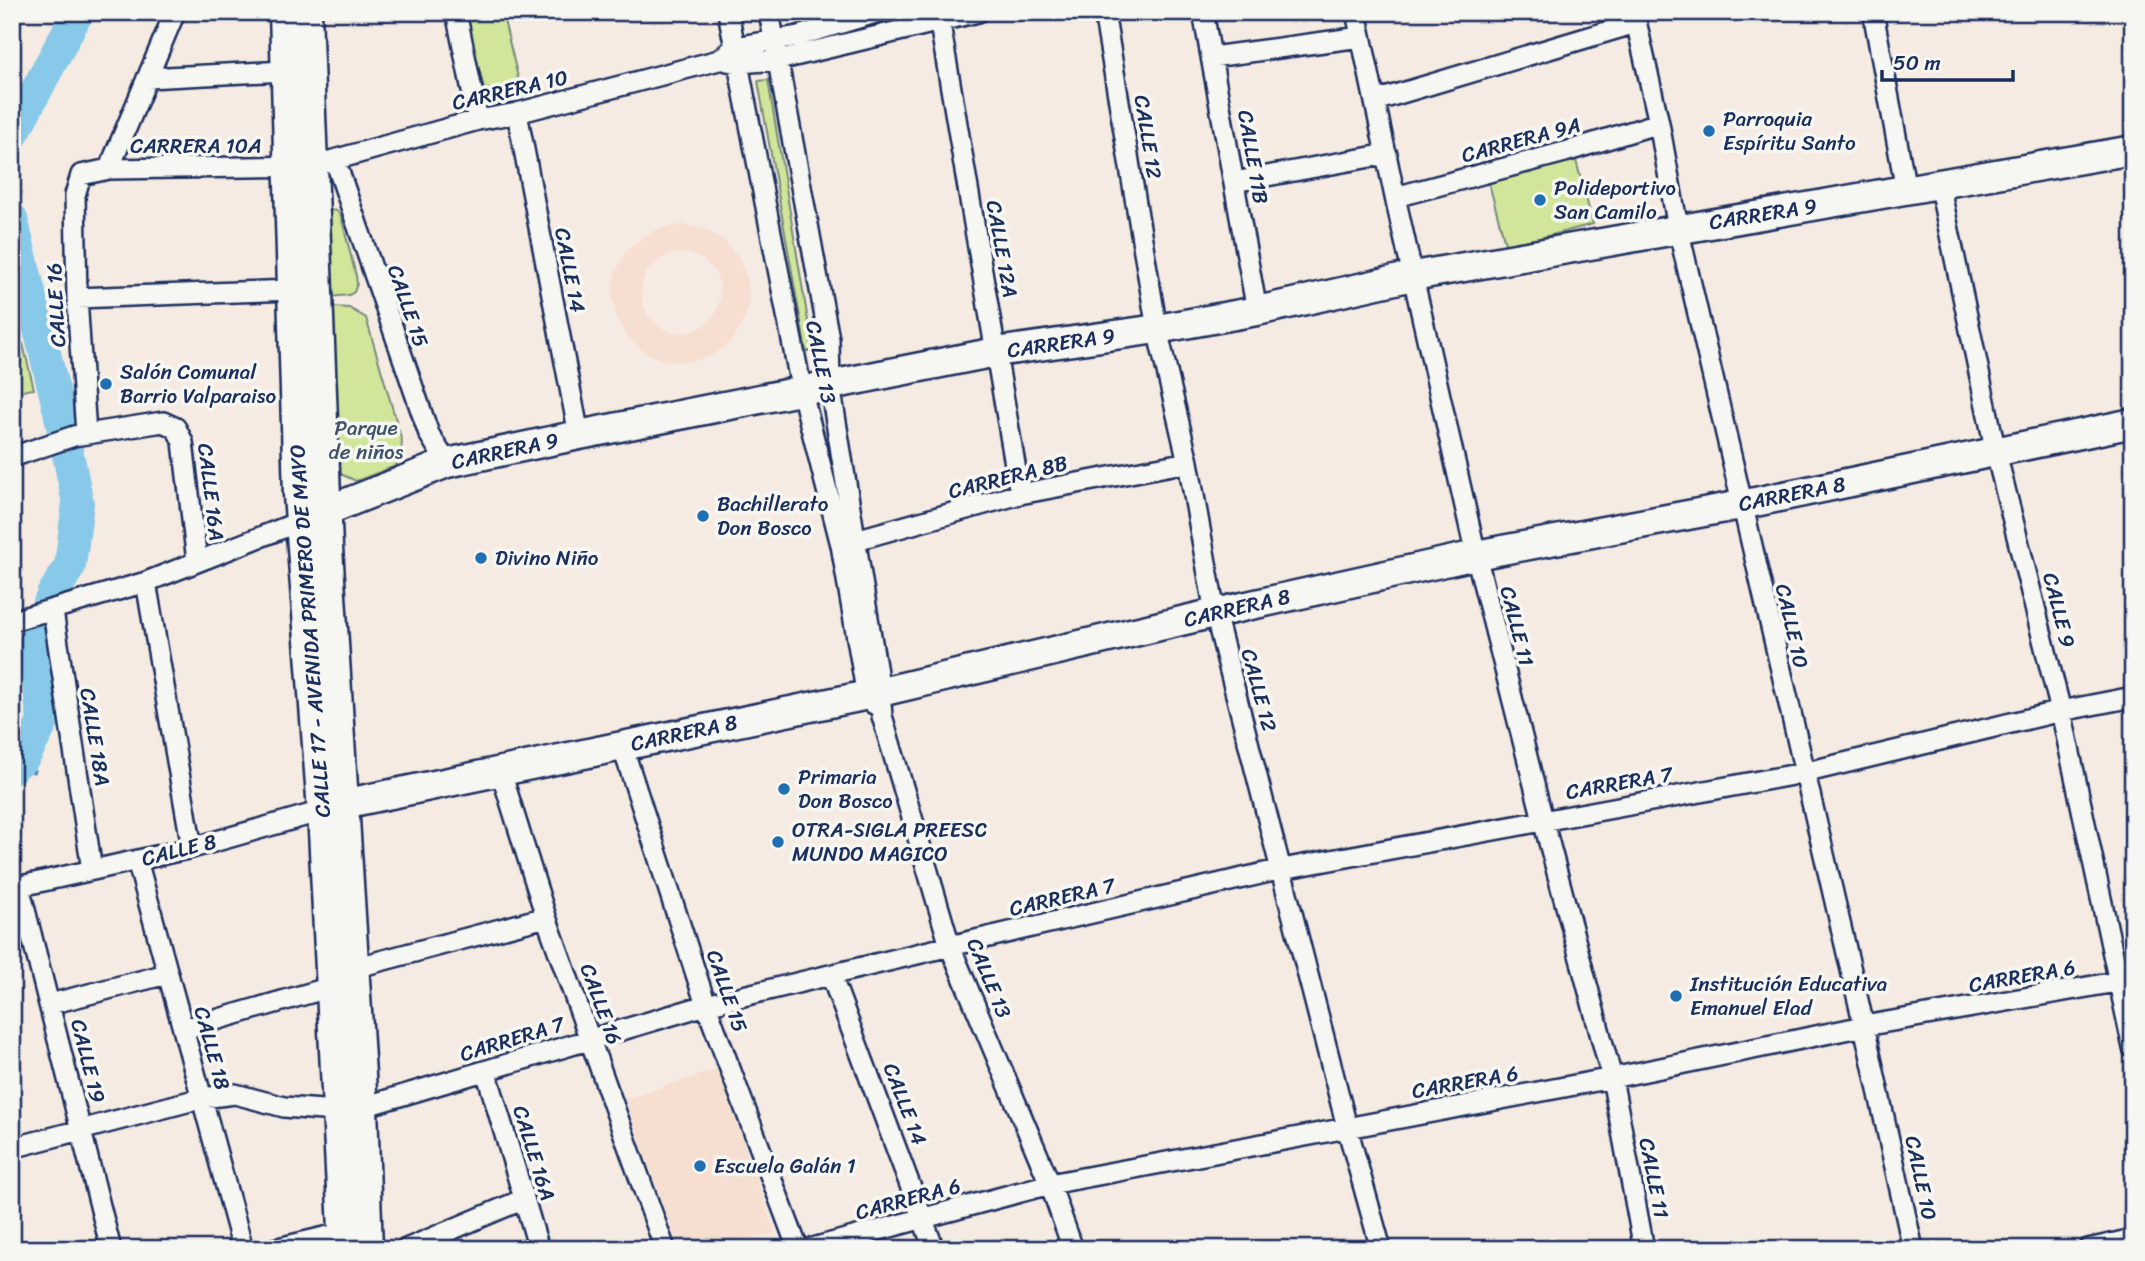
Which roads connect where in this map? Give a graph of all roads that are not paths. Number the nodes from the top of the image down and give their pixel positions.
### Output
1 (175, 12) edge
2 (284, 12) edge
3 (307, 12) edge
4 (456, 12) edge
5 (728, 12) edge
6 (769, 12) edge
7 (879, 12) edge
8 (978, 12) edge
9 (1104, 12) edge
10 (1203, 12) edge
11 (1356, 12) edge
12 (1872, 12) edge
13 (939, 18) edge
14 (1635, 18) edge
15 (1361, 37) junction
16 (776, 50) junction
17 (731, 57) junction
18 (1212, 57) junction
19 (286, 71) junction
20 (147, 78) junction
21 (1375, 101) junction
22 (517, 113) junction
23 (478, 120) junction
24 (1659, 123) junction
25 (2133, 150) edge
26 (1387, 154) junction
27 (312, 165) junction
28 (109, 169) junction
29 (81, 175) joint
30 (1234, 182) junction
31 (1939, 183) junction
32 (1906, 190) junction
33 (1395, 197) junction
34 (1678, 228) junction
35 (1413, 276) junction
36 (291, 290) junction
37 (77, 298) junction
38 (1257, 310) junction
39 (1157, 329) junction
40 (996, 352) junction
41 (830, 386) junction
42 (802, 392) junction
43 (2133, 423) edge
44 (80, 435) junction
45 (579, 435) junction
46 (1996, 453) junction
47 (12, 457) edge
48 (447, 463) junction
49 (1188, 463) junction
50 (1020, 494) junction
51 (1741, 505) junction
52 (328, 510) junction
53 (301, 521) junction
54 (848, 543) junction
55 (1476, 555) junction
56 (197, 562) junction
57 (146, 582) junction
58 (53, 611) junction
59 (1215, 613) junction
60 (16, 621) edge
61 (2133, 696) edge
62 (877, 701) junction
63 (2061, 711) junction
64 (622, 746) junction
65 (501, 772) junction
66 (1803, 773) junction
67 (333, 807) junction
68 (1543, 820) junction
69 (192, 848) junction
70 (137, 860) junction
71 (92, 870) junction
72 (1282, 870) junction
73 (16, 887) edge
74 (546, 917) junction
75 (950, 946) junction
76 (354, 968) junction
77 (167, 974) junction
78 (831, 975) junction
79 (2126, 981) edge
80 (331, 987) junction
81 (50, 1004) junction
82 (706, 1005) junction
83 (1864, 1026) junction
84 (184, 1029) junction
85 (590, 1040) junction
86 (2133, 1048) edge
87 (486, 1071) junction
88 (1612, 1079) junction
89 (202, 1098) junction
90 (363, 1107) junction
91 (335, 1111) junction
92 (1347, 1127) junction
93 (82, 1130) junction
94 (12, 1149) edge
95 (1050, 1184) junction
96 (524, 1199) junction
97 (924, 1218) junction
98 (2133, 1239) edge
99 (343, 1241) edge
100 (111, 1249) edge
101 (243, 1249) edge
102 (274, 1249) edge
103 (368, 1249) edge
104 (406, 1249) edge
105 (539, 1249) edge
106 (665, 1249) edge
107 (798, 1249) edge
108 (809, 1249) edge
109 (934, 1249) edge
110 (1073, 1249) edge
111 (1381, 1249) edge
112 (1644, 1249) edge
113 (1913, 1249) edge
114 (2088, 1249) edge

1 - 20 street
2 - 19 main road, CALLE 17 - AVENIDA PRIMERO DE MAYO
3 - 27 main road, CALLE 17 - AVENIDA PRIMERO DE MAYO
4 - 23 street
5 - 17 street, CALLE 13
6 - 16 street, CALLE 13
7 - 16 street
8 - 13 street
9 - 39 street, CALLE 12
10 - 18 street, CALLE 11B
11 - 15 street, CALLE 11
12 - 32 street
13 - 16 street
13 - 40 street, CALLE 12A
14 - 21 street
14 - 24 street, CALLE 10
15 - 18 street
15 - 21 street, CALLE 11
16 - 17 street
16 - 41 street, CALLE 13
17 - 22 street, CARRERA 10
17 - 42 street, CALLE 13
18 - 30 street, CALLE 11B
19 - 20 street
19 - 27 main road, CALLE 17 - AVENIDA PRIMERO DE MAYO
20 - 28 street
21 - 26 street, CALLE 11
22 - 23 street, CARRERA 10
22 - 45 street, CALLE 14
23 - 27 street, CARRERA 10
24 - 33 street, CARRERA 9A
24 - 34 street, CALLE 10
25 - 31 main road, CARRERA 9
26 - 30 street
26 - 33 street, CALLE 11
27 - 28 street, CARRERA 10A
27 - 36 main road, CALLE 17 - AVENIDA PRIMERO DE MAYO
27 - 48 street, CALLE 15
27 - 52 main road, CALLE 17 - AVENIDA PRIMERO DE MAYO
28 - 29 street, CARRERA 10A
29 - 37 street, CALLE 16
30 - 38 street, CALLE 11B
31 - 32 main road, CARRERA 9
31 - 46 street, CALLE 9
32 - 34 main road, CARRERA 9
33 - 35 street, CALLE 11
34 - 35 main road, CARRERA 9
34 - 51 street, CALLE 10
35 - 38 main road, CARRERA 9
35 - 55 street, CALLE 11
36 - 37 street
36 - 53 main road, CALLE 17 - AVENIDA PRIMERO DE MAYO
37 - 44 street, CALLE 16
38 - 39 main road, CARRERA 9
39 - 40 main road, CARRERA 9
39 - 49 street, CALLE 12
40 - 41 main road, CARRERA 9
40 - 50 street, CALLE 12A
41 - 42 main road, CARRERA 9
41 - 54 street, CALLE 13
42 - 45 main road, CARRERA 9
42 - 54 street, CALLE 13
43 - 46 main road, CARRERA 8
44 - 47 street
44 - 56 street, CALLE 16A
45 - 48 main road, CARRERA 9
46 - 51 main road, CARRERA 8
46 - 63 street, CALLE 9
48 - 52 main road, CARRERA 9
49 - 50 street, CARRERA 8B
49 - 59 street, CALLE 12
50 - 54 street, CARRERA 8B
51 - 55 main road, CARRERA 8
51 - 66 street, CALLE 10
52 - 53 main road, CARRERA 9
52 - 67 main road, CALLE 17 - AVENIDA PRIMERO DE MAYO
53 - 56 street, CARRERA 9
53 - 67 main road, CALLE 17 - AVENIDA PRIMERO DE MAYO
54 - 62 street, CALLE 13
55 - 59 main road, CARRERA 8
55 - 68 street, CALLE 11
56 - 57 street, CARRERA 9
57 - 58 street, CARRERA 9
57 - 69 street
58 - 60 street, CARRERA 9
58 - 71 street, CALLE 18A
59 - 62 main road, CARRERA 8
59 - 72 street, CALLE 12
61 - 63 street, CARRERA 7
62 - 64 main road, CARRERA 8
62 - 75 street, CALLE 13
63 - 66 street, CARRERA 7
63 - 79 street, CALLE 9
64 - 65 main road, CARRERA 8
64 - 82 street, CALLE 15
65 - 67 main road, CARRERA 8
65 - 74 street, CALLE 16
66 - 68 street, CARRERA 7
66 - 83 street, CALLE 10
67 - 69 street, CALLE 8
67 - 76 main road, CALLE 17 - AVENIDA PRIMERO DE MAYO
67 - 80 main road, CALLE 17 - AVENIDA PRIMERO DE MAYO
68 - 72 street, CARRERA 7
68 - 88 street, CALLE 11
69 - 70 street, CALLE 8
70 - 71 street, CALLE 8
70 - 77 street, CALLE 18
71 - 73 street, CALLE 8
72 - 75 street, CARRERA 7
72 - 92 street, CALLE 12
73 - 81 street, CALLE 19
74 - 76 street
74 - 85 street, CALLE 16
75 - 78 street, CARRERA 7
75 - 95 street, CALLE 13
76 - 90 main road, CALLE 17 - AVENIDA PRIMERO DE MAYO
77 - 81 street
77 - 84 street, CALLE 18
78 - 82 street, CARRERA 7
78 - 97 street, CALLE 14
79 - 83 street, CARRERA 6
79 - 86 street, CALLE 9
80 - 84 street
80 - 91 main road, CALLE 17 - AVENIDA PRIMERO DE MAYO
81 - 93 street, CALLE 19
82 - 85 street, CARRERA 7
82 - 107 street, CALLE 15
83 - 88 street, CARRERA 6
83 - 113 street, CALLE 10
84 - 89 street, CALLE 18
85 - 87 street, CARRERA 7
85 - 106 street, CALLE 16
87 - 90 street, CARRERA 7
87 - 96 street, CALLE 16A
88 - 92 street, CARRERA 6
88 - 112 street, CALLE 11
89 - 91 street, CARRERA 7
89 - 93 street, CARRERA 7
89 - 101 street, CALLE 18
90 - 91 street, CARRERA 7
90 - 103 main road, CALLE 17 - AVENIDA PRIMERO DE MAYO
91 - 99 main road, CALLE 17 - AVENIDA PRIMERO DE MAYO
92 - 95 street, CARRERA 6
92 - 111 street, CALLE 12
93 - 94 street, CARRERA 7
93 - 100 street, CALLE 19
95 - 97 street, CARRERA 6
95 - 110 street, CALLE 13
96 - 104 street
96 - 105 street, CALLE 16A
97 - 108 street, CARRERA 6
97 - 109 street, CALLE 14
98 - 114 street
99 - 102 street

